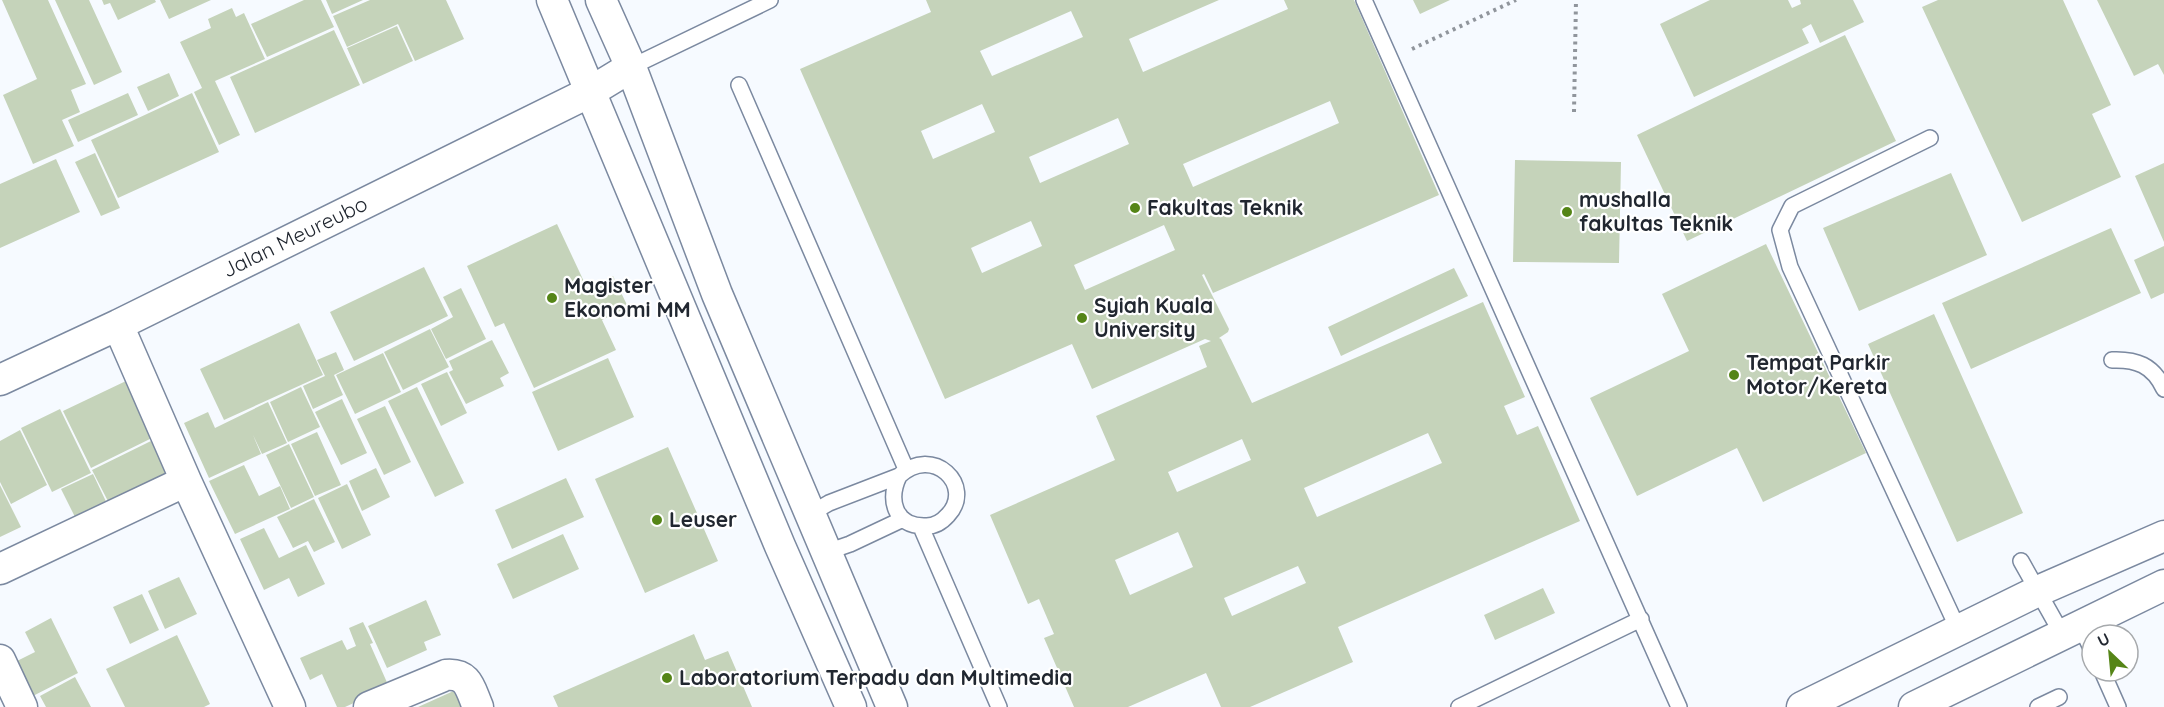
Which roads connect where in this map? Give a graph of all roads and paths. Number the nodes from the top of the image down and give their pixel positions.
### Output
1 (552, 0) edge
2 (601, 0) edge
3 (771, 0) edge
4 (1364, 0) edge
5 (1516, 0) edge
6 (1576, 0) edge
7 (1390, 59) junction
8 (631, 67) junction
9 (739, 85) dead end
10 (590, 92) junction
11 (1574, 112) dead end
12 (1930, 138) dead end
13 (118, 325) junction
14 (2112, 360) dead end
15 (0, 380) edge
16 (2164, 389) edge
17 (903, 473) junction
18 (186, 481) junction
19 (903, 519) junction
20 (921, 526) junction
21 (818, 531) junction
22 (2164, 536) edge
23 (780, 546) junction
24 (2020, 561) dead end
25 (0, 569) edge
26 (2164, 585) edge
27 (2038, 591) junction
28 (1641, 619) junction
29 (1959, 631) junction
30 (2078, 636) edge
31 (0, 660) edge
32 (2107, 683) edge
33 (2059, 697) dead end
34 (22, 707) edge
35 (290, 707) edge
36 (369, 707) edge
37 (478, 707) edge
38 (851, 707) edge
39 (892, 707) edge
40 (999, 707) edge
41 (1459, 707) edge
42 (1679, 707) edge
43 (1802, 707) edge
44 (1914, 707) edge
45 (2038, 707) edge
46 (2118, 707) edge

1 - 10 street
2 - 8 street
3 - 8 lane
4 - 7 lane
5 - 7 path
6 - 11 path
7 - 28 lane
8 - 10 street, Jalan Meureubo
8 - 21 street
9 - 17 lane
10 - 13 street, Jalan Meureubo
10 - 23 street
12 - 29 lane
13 - 15 street, Jalan Meureubo
13 - 18 street
14 - 16 lane
17 - 19 lane
17 - 20 lane
17 - 21 lane
18 - 25 street
18 - 35 street
19 - 20 lane
19 - 21 lane
20 - 40 lane
21 - 23 street
21 - 39 street
22 - 27 street
23 - 38 street
24 - 27 lane
26 - 30 street
27 - 29 street
27 - 30 lane
28 - 41 lane
28 - 42 lane
29 - 43 street
30 - 44 street
31 - 34 street
32 - 46 lane
33 - 45 lane
36 - 37 street

